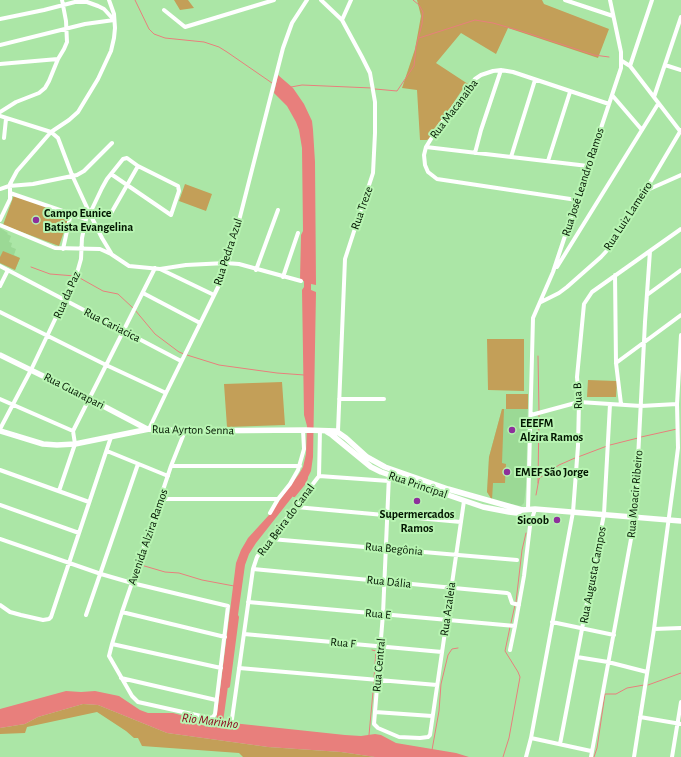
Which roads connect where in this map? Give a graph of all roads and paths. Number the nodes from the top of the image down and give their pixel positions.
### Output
1 (109, 0) edge
2 (274, 0) edge
3 (307, 0) edge
4 (321, 0) edge
5 (351, 0) edge
6 (565, 0) edge
7 (610, 0) edge
8 (652, 0) edge
9 (62, 2) edge
10 (164, 10) dead end
11 (613, 16) junction
12 (681, 17) edge
13 (0, 19) edge
14 (114, 20) junction
15 (342, 20) junction
16 (67, 29) junction
17 (0, 45) edge
18 (58, 59) junction
19 (622, 61) junction
20 (0, 64) edge
21 (665, 65) junction
22 (630, 66) junction
23 (501, 70) junction
24 (681, 70) edge
25 (535, 80) junction
26 (570, 92) junction
27 (612, 95) junction
28 (654, 97) junction
29 (609, 104) junction
30 (658, 104) junction
31 (0, 112) edge
32 (0, 116) edge
33 (6, 119) junction
34 (642, 130) junction
35 (680, 131) edge
36 (51, 132) junction
37 (4, 138) dead end
38 (112, 143) dead end
39 (426, 147) junction
40 (475, 153) junction
41 (511, 157) junction
42 (548, 161) junction
43 (138, 166) junction
44 (588, 166) junction
45 (111, 174) junction
46 (72, 175) junction
47 (681, 175) edge
48 (9, 186) junction
49 (127, 186) junction
50 (0, 189) edge
51 (645, 191) junction
52 (10, 193) junction
53 (577, 200) junction
54 (278, 210) dead end
55 (71, 213) junction
56 (90, 214) junction
57 (110, 215) dead end
58 (86, 219) junction
59 (0, 220) edge
60 (0, 226) edge
61 (681, 229) edge
62 (298, 234) dead end
63 (62, 249) junction
64 (82, 250) junction
65 (650, 251) junction
66 (111, 254) junction
67 (226, 263) junction
68 (0, 266) edge
69 (155, 268) junction
70 (160, 269) junction
71 (8, 270) junction
72 (256, 270) junction
73 (681, 270) edge
74 (553, 272) junction
75 (615, 275) junction
76 (283, 277) junction
77 (301, 281) dead end
78 (0, 286) edge
79 (143, 293) junction
80 (214, 295) junction
81 (647, 295) junction
82 (65, 301) junction
83 (540, 302) junction
84 (0, 312) edge
85 (681, 315) edge
86 (200, 323) junction
87 (122, 331) junction
88 (48, 335) junction
89 (681, 335) edge
90 (644, 342) junction
91 (0, 355) edge
92 (181, 361) junction
93 (680, 363) edge
94 (616, 364) junction
95 (106, 365) junction
96 (31, 370) junction
97 (166, 393) junction
98 (0, 399) edge
99 (90, 399) junction
100 (339, 399) junction
101 (384, 400) dead end
102 (579, 402) junction
103 (610, 404) junction
104 (621, 404) junction
105 (677, 404) junction
106 (12, 405) junction
107 (641, 406) junction
108 (531, 415) junction
109 (148, 429) junction
110 (0, 430) edge
111 (305, 430) junction
112 (321, 430) junction
113 (73, 431) junction
114 (184, 431) junction
115 (337, 434) junction
116 (111, 437) junction
117 (75, 444) junction
118 (107, 451) junction
119 (138, 464) junction
120 (171, 466) junction
121 (300, 466) junction
122 (0, 470) edge
123 (675, 472) junction
124 (681, 472) edge
125 (168, 476) junction
126 (319, 476) junction
127 (389, 478) junction
128 (59, 491) junction
129 (160, 499) junction
130 (278, 499) junction
131 (464, 501) junction
132 (89, 502) junction
133 (0, 505) edge
134 (296, 507) junction
135 (529, 509) junction
136 (573, 512) junction
137 (270, 513) dead end
138 (604, 514) junction
139 (387, 516) junction
140 (635, 518) junction
141 (669, 520) junction
142 (681, 521) edge
143 (461, 522) junction
144 (79, 533) junction
145 (0, 539) edge
146 (271, 539) junction
147 (386, 548) junction
148 (456, 555) junction
149 (517, 560) dead end
150 (68, 564) junction
151 (252, 569) junction
152 (101, 574) junction
153 (385, 581) junction
154 (132, 583) junction
155 (451, 588) junction
156 (248, 602) junction
157 (517, 604) junction
158 (0, 605) edge
159 (122, 612) junction
160 (383, 614) junction
161 (86, 615) dead end
162 (447, 620) junction
163 (552, 622) junction
164 (512, 625) junction
165 (583, 628) junction
166 (681, 628) edge
167 (654, 629) junction
168 (244, 634) junction
169 (614, 635) junction
170 (225, 637) junction
171 (112, 644) junction
172 (380, 647) junction
173 (510, 650) dead end
174 (442, 652) junction
175 (577, 657) junction
176 (608, 662) junction
177 (221, 668) junction
178 (239, 668) junction
179 (647, 672) junction
180 (122, 678) junction
181 (377, 680) junction
182 (437, 685) junction
183 (216, 700) junction
184 (681, 702) edge
185 (375, 712) junction
186 (432, 716) junction
187 (640, 717) junction
188 (232, 719) dead end
189 (680, 724) edge
190 (531, 738) junction
191 (560, 744) junction
192 (591, 751) junction
193 (526, 757) edge
194 (590, 757) edge
195 (634, 757) edge
196 (672, 757) edge

1 - 14 street
2 - 10 street
3 - 67 street, Rua Pedra Azul
4 - 15 street, Rua Treze
5 - 15 street
6 - 11 street
7 - 11 street
8 - 22 street
9 - 13 street
9 - 14 street
9 - 16 street
11 - 19 street
12 - 21 street
14 - 16 street
14 - 36 street
15 - 100 street, Rua Treze
16 - 17 street
16 - 18 street
18 - 20 street
18 - 31 street
19 - 22 street
19 - 27 street, Rua José Leandro Ramos
21 - 24 street
21 - 28 street
22 - 28 street
23 - 25 street, Rua Macanaíba
23 - 39 street, Rua Macanaíba
23 - 40 street
25 - 26 street, Rua Macanaíba
25 - 41 street
26 - 29 street, Rua Macanaíba
26 - 42 street
27 - 29 street, Rua José Leandro Ramos
27 - 34 street
28 - 30 street
29 - 44 street, Rua José Leandro Ramos
30 - 34 street
30 - 35 street
32 - 33 street
33 - 36 street
33 - 37 street
34 - 74 street
35 - 51 street, Rua Luiz Lameiro
36 - 46 street
36 - 48 street
38 - 46 street
39 - 40 street
39 - 53 street, Rua Macanaíba
40 - 41 street
41 - 42 street
42 - 44 street
43 - 45 street, Rua da Paz
43 - 49 street
43 - 49 street
44 - 53 street, Rua José Leandro Ramos
45 - 49 street
45 - 56 street, Rua da Paz
46 - 48 street
46 - 56 street
47 - 51 street
48 - 50 street
48 - 52 street
49 - 57 street
51 - 83 street, Rua Luiz Lameiro
52 - 55 street
52 - 59 street
53 - 74 street, Rua José Leandro Ramos
54 - 72 street
55 - 58 street
55 - 63 street
56 - 58 street, Rua da Paz
56 - 66 street
58 - 64 street, Rua da Paz
60 - 63 street
61 - 65 street
62 - 76 street
63 - 64 street
64 - 66 street
64 - 82 street, Rua da Paz
65 - 75 street
65 - 81 street, Rua Moacir Ribeiro
66 - 69 street
67 - 70 street
67 - 72 street
67 - 80 street, Rua Pedra Azul
68 - 71 street, Rua Cariacica
69 - 70 street
69 - 79 street
70 - 80 street
71 - 78 street
71 - 82 street, Rua Cariacica
72 - 76 street
73 - 81 street
74 - 83 street, Rua José Leandro Ramos
75 - 94 street
75 - 102 street, Rua B
76 - 77 street
79 - 86 street
79 - 87 street
80 - 86 street, Rua Pedra Azul
81 - 90 street, Rua Moacir Ribeiro
82 - 87 street, Rua Cariacica
82 - 88 street, Rua da Paz
83 - 108 street, Rua José Leandro Ramos
84 - 88 street
85 - 90 street
86 - 92 street, Rua Pedra Azul
87 - 92 street, Rua Cariacica
87 - 95 street
88 - 95 street
88 - 96 street, Rua da Paz
89 - 93 street
90 - 94 street
90 - 107 street, Rua Moacir Ribeiro
91 - 96 main road, Rua Guarapari
92 - 97 street, Rua Pedra Azul
93 - 105 street
94 - 104 street
95 - 97 street
95 - 99 street
96 - 99 main road, Rua Guarapari
96 - 106 street, Rua da Paz
97 - 109 street, Rua Pedra Azul
98 - 106 street
99 - 109 main road, Rua Guarapari
99 - 113 street
100 - 101 street
100 - 115 street, Rua Treze
102 - 103 street
102 - 108 street
102 - 136 street, Rua B
103 - 104 street
103 - 138 street, Rua Augusta Campos
104 - 107 street
105 - 107 street
105 - 123 street
106 - 110 street, Rua da Paz
106 - 113 street
107 - 140 street, Rua Moacir Ribeiro
108 - 135 street, Rua José Leandro Ramos
109 - 114 main road, Rua Ayrton Senna
109 - 116 main road, Rua Ayrton Senna
110 - 117 main road, Rua Ayrton Senna
111 - 112 main road, Rua Ayrton Senna
111 - 114 main road, Rua Ayrton Senna
111 - 121 street
112 - 115 main road, Rua Principal
112 - 126 street, Rua Beira do Canal
113 - 117 street
114 - 120 street, Avenida Alzira Ramos
115 - 127 main road, Rua Principal
115 - 135 main road, Rua Principal
116 - 117 main road, Rua Ayrton Senna
116 - 118 street
117 - 128 street
118 - 119 street
118 - 132 street
119 - 125 street
119 - 152 street
120 - 121 street
120 - 125 street, Avenida Alzira Ramos
121 - 130 street
122 - 128 street
123 - 124 street
123 - 141 street
125 - 129 street, Avenida Alzira Ramos
126 - 127 street
126 - 134 street, Rua Beira do Canal
127 - 131 main road, Rua Principal
127 - 139 street, Rua Central
128 - 132 street
129 - 130 street
129 - 154 street, Avenida Alzira Ramos
130 - 137 street
131 - 135 main road, Rua Principal
131 - 143 street, Rua Azaleia
132 - 144 street
133 - 144 street
134 - 139 street
134 - 146 street, Rua Beira do Canal
135 - 136 main road, Rua Principal
135 - 157 street, Rua José Leandro Ramos
136 - 138 main road, Rua Principal
136 - 163 street
138 - 140 main road, Rua Principal
138 - 165 street, Rua Augusta Campos
139 - 143 street
139 - 147 street, Rua Central
140 - 141 main road, Rua Principal
140 - 169 street, Rua Moacir Ribeiro
141 - 142 main road, Rua Principal
141 - 167 street
143 - 148 street, Rua Azaleia
144 - 150 street
145 - 150 street
146 - 147 street, Rua Begônia
146 - 151 street, Rua Beira do Canal
147 - 148 street, Rua Begônia
147 - 153 street, Rua Central
148 - 149 street, Rua Begônia
148 - 155 street, Rua Azaleia
150 - 152 street
150 - 158 street
151 - 153 street, Rua Dália
151 - 156 street, Rua Beira do Canal
152 - 154 street
152 - 161 street
153 - 155 street, Rua Dália
153 - 160 street, Rua Central
154 - 159 street, Avenida Alzira Ramos
154 - 170 street
155 - 157 street, Rua Dália
155 - 162 street, Rua Azaleia
156 - 160 street, Rua E
156 - 168 street, Rua Beira do Canal
157 - 164 street, Rua José Leandro Ramos
159 - 170 street
159 - 171 street, Avenida Alzira Ramos
160 - 162 street, Rua E
160 - 172 street, Rua Central
162 - 164 street, Rua E
162 - 174 street, Rua Azaleia
163 - 165 street
163 - 190 street
164 - 173 street, Rua José Leandro Ramos
165 - 169 street
165 - 175 street, Rua Augusta Campos
166 - 167 street
167 - 179 street
168 - 172 street, Rua F
168 - 178 street, Rua Beira do Canal
169 - 176 street, Rua Moacir Ribeiro
170 - 177 street
171 - 177 street
171 - 180 street, Avenida Alzira Ramos
172 - 174 street, Rua F
172 - 181 street, Rua Central
174 - 182 street, Rua Azaleia
175 - 176 street
175 - 191 street, Rua Augusta Campos
176 - 179 street
176 - 192 street, Rua Moacir Ribeiro
177 - 183 street
178 - 181 street
178 - 188 street, Rua Beira do Canal
179 - 187 street
180 - 183 street
180 - 183 street, Avenida Alzira Ramos
181 - 182 street
181 - 185 street, Rua Central
182 - 186 street, Rua Azaleia
184 - 189 street
185 - 186 street
185 - 186 street, Rua Azaleia
187 - 189 street
187 - 195 street
189 - 196 street
190 - 191 street
190 - 193 street
191 - 192 street
192 - 194 street, Rua Moacir Ribeiro

